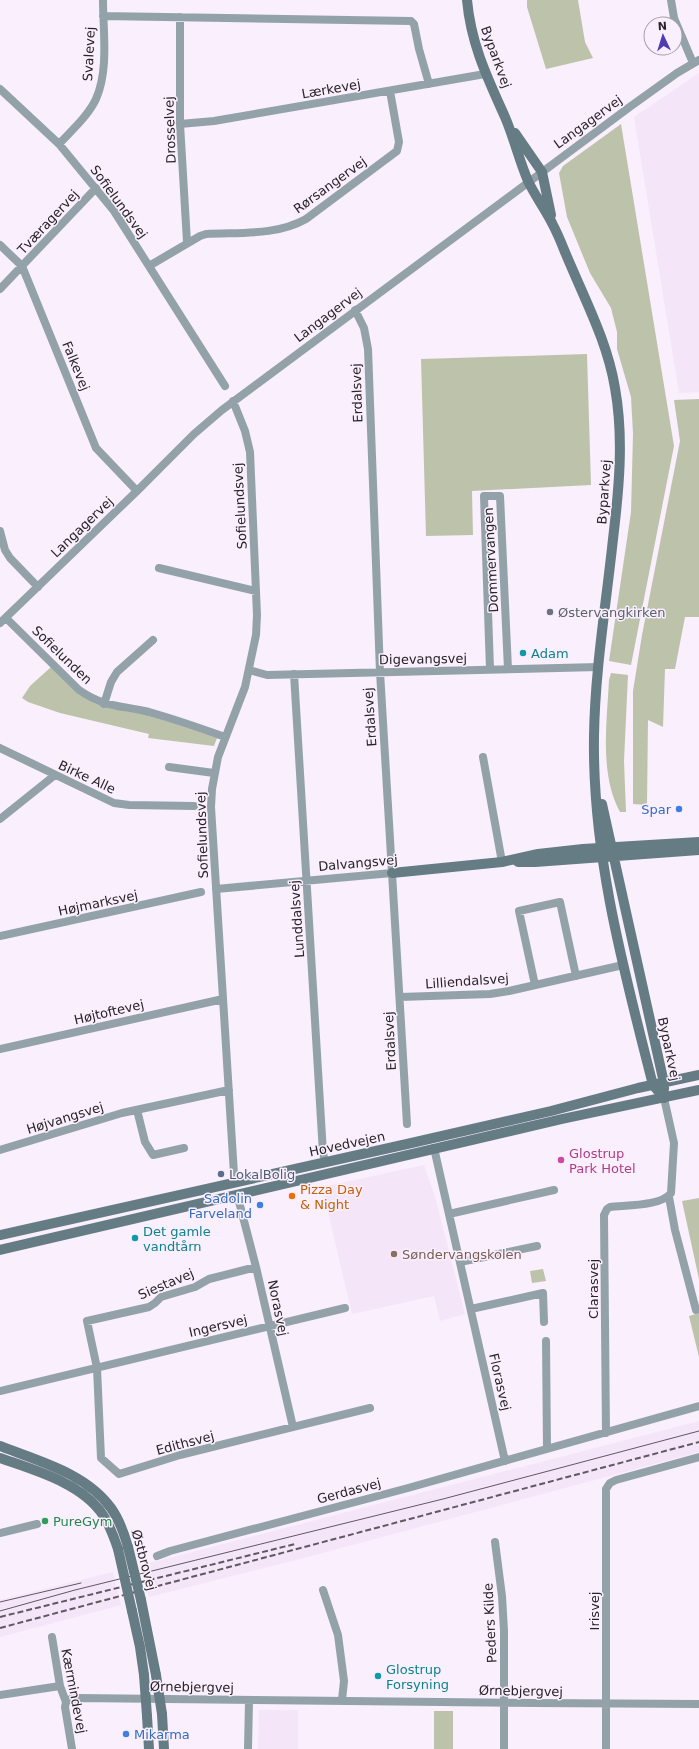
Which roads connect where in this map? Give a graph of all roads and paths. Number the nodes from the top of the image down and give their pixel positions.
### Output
1 (103, 0) edge
2 (467, 0) edge
3 (671, 0) edge
4 (103, 16) junction
5 (180, 17) junction
6 (696, 62) edge
7 (485, 74) junction
8 (429, 84) junction
9 (0, 89) edge
10 (390, 91) junction
11 (507, 120) junction
12 (180, 124) junction
13 (59, 144) junction
14 (542, 172) junction
15 (529, 182) junction
16 (96, 188) junction
17 (553, 225) junction
18 (187, 242) junction
19 (0, 245) edge
20 (22, 266) junction
21 (149, 266) junction
22 (0, 289) edge
23 (355, 310) junction
24 (225, 386) dead end
25 (233, 401) junction
26 (137, 491) junction
27 (0, 531) edge
28 (159, 568) dead end
29 (38, 587) junction
30 (256, 591) junction
31 (3, 621) edge
32 (153, 640) dead end
33 (598, 667) junction
34 (490, 669) junction
35 (508, 669) junction
36 (249, 670) junction
37 (380, 672) junction
38 (294, 674) junction
39 (104, 704) junction
40 (225, 737) junction
41 (0, 748) edge
42 (483, 757) dead end
43 (168, 767) dead end
44 (214, 773) junction
45 (595, 773) junction
46 (55, 775) junction
47 (194, 806) dead end
48 (0, 819) edge
49 (699, 842) edge
50 (613, 846) junction
51 (601, 847) junction
52 (699, 850) edge
53 (615, 857) junction
54 (602, 858) junction
55 (502, 862) junction
56 (392, 873) junction
57 (306, 881) junction
58 (216, 889) junction
59 (200, 892) dead end
60 (0, 936) edge
61 (623, 966) junction
62 (576, 976) junction
63 (536, 986) junction
64 (400, 997) junction
65 (223, 999) junction
66 (0, 1049) edge
67 (699, 1075) edge
68 (664, 1083) junction
69 (653, 1085) junction
70 (229, 1090) junction
71 (699, 1090) edge
72 (664, 1098) junction
73 (137, 1110) junction
74 (407, 1124) dead end
75 (184, 1148) dead end
76 (434, 1148) junction
77 (0, 1150) edge
78 (325, 1162) junction
79 (312, 1165) junction
80 (236, 1182) junction
81 (554, 1190) dead end
82 (237, 1194) junction
83 (669, 1197) junction
84 (449, 1214) junction
85 (0, 1235) edge
86 (537, 1246) dead end
87 (0, 1250) edge
88 (460, 1262) junction
89 (256, 1267) junction
90 (345, 1308) dead end
91 (471, 1309) junction
92 (696, 1310) dead end
93 (544, 1322) dead end
94 (269, 1326) junction
95 (546, 1341) dead end
96 (97, 1368) junction
97 (0, 1391) edge
98 (699, 1406) edge
99 (370, 1408) dead end
100 (293, 1427) junction
101 (606, 1432) junction
102 (0, 1446) edge
103 (547, 1449) junction
104 (699, 1457) edge
105 (0, 1458) edge
106 (506, 1460) junction
107 (37, 1524) dead end
108 (0, 1533) edge
109 (495, 1542) dead end
110 (158, 1556) dead end
111 (323, 1590) dead end
112 (52, 1637) dead end
113 (60, 1686) junction
114 (0, 1695) edge
115 (342, 1700) junction
116 (249, 1701) junction
117 (66, 1702) junction
118 (504, 1703) junction
119 (606, 1704) junction
120 (699, 1704) edge
121 (72, 1749) edge
122 (149, 1749) edge
123 (164, 1749) edge
124 (248, 1749) edge
125 (504, 1749) edge
126 (606, 1749) edge

1 - 4 street, Svalevej
2 - 7 street, Byparkvej
3 - 6 street
4 - 5 street
4 - 13 street, Svalevej
5 - 8 street
5 - 12 street, Drosselvej
6 - 14 street, Langagervej
7 - 8 street, Lærkevej
7 - 11 street, Byparkvej
8 - 10 street, Lærkevej
9 - 13 street, Sofielundsvej
10 - 12 street, Lærkevej
10 - 18 street, Rørsangervej
11 - 14 street, Byparkvej
11 - 15 street, Byparkvej
12 - 18 street, Drosselvej
13 - 16 street, Sofielundsvej
14 - 15 street, Langagervej
14 - 17 street, Byparkvej
15 - 17 street, Byparkvej
15 - 23 street, Langagervej
16 - 20 street, Tværagervej
16 - 21 street, Sofielundsvej
17 - 33 street, Byparkvej
18 - 21 street, Rørsangervej
19 - 20 street, Falkevej
20 - 22 street, Tværagervej
20 - 26 street, Falkevej
21 - 24 street, Sofielundsvej
23 - 25 street, Langagervej
23 - 37 street, Erdalsvej
25 - 26 street, Langagervej
25 - 30 street, Sofielundsvej
26 - 29 street, Langagervej
27 - 29 street
28 - 30 street
29 - 31 street, Langagervej
30 - 36 street, Sofielundsvej
31 - 39 street, Sofielunden
32 - 39 street, Sofielunden
33 - 35 street, Digevangsvej
33 - 45 street, Byparkvej
34 - 35 street, Digevangsvej
34 - 35 street, Dommervangen
34 - 37 street, Digevangsvej
36 - 38 street, Digevangsvej
36 - 40 street, Sofielundsvej
37 - 38 street, Digevangsvej
37 - 56 street, Erdalsvej
38 - 57 street, Lunddalsvej
39 - 40 street, Sofielunden
40 - 44 street, Sofielundsvej
41 - 46 street, Birke Alle
42 - 55 street
43 - 44 street
44 - 58 street, Sofielundsvej
45 - 50 street, Byparkvej
45 - 51 street, Byparkvej
46 - 47 street, Birke Alle
46 - 48 street
49 - 50 street, Dalvangsvej
50 - 51 street, Dalvangsvej
50 - 53 street, Byparkvej
51 - 54 street, Byparkvej
51 - 55 street, Dalvangsvej
52 - 53 street, Dalvangsvej
53 - 54 street, Dalvangsvej
53 - 68 street, Byparkvej
54 - 55 street, Dalvangsvej
54 - 61 street, Byparkvej
55 - 56 street, Dalvangsvej
56 - 57 street, Dalvangsvej
56 - 64 street, Erdalsvej
57 - 58 street, Dalvangsvej
57 - 78 street, Lunddalsvej
58 - 65 street, Sofielundsvej
59 - 60 street, Højmarksvej
61 - 62 street, Lilliendalsvej
61 - 69 street, Byparkvej
62 - 63 street, Lilliendalsvej
62 - 63 street
63 - 64 street, Lilliendalsvej
64 - 74 street, Erdalsvej
65 - 66 street, Højtoftevej
65 - 70 street, Sofielundsvej
67 - 68 street, Hovedvejen
68 - 69 street, Hovedvejen
68 - 72 street, Byparkvej
69 - 72 street, Byparkvej
69 - 78 street, Hovedvejen
70 - 73 street, Højvangsvej
70 - 80 street, Sofielundsvej
71 - 72 street, Hovedvejen
72 - 76 street, Hovedvejen
72 - 83 street
73 - 75 street
73 - 77 street, Højvangsvej
76 - 82 street, Hovedvejen
76 - 84 street, Florasvej
78 - 79 street, Hovedvejen
79 - 80 street, Hovedvejen
79 - 82 street
80 - 85 street, Hovedvejen
81 - 84 street
82 - 87 street, Hovedvejen
82 - 89 street, Norasvej
83 - 92 street
83 - 101 street, Clarasvej
84 - 88 street, Florasvej
86 - 88 street
88 - 91 street, Florasvej
89 - 94 street, Norasvej
89 - 96 street, Siestavej
90 - 94 street, Ingersvej
91 - 93 street
91 - 106 street, Florasvej
94 - 96 street, Ingersvej
94 - 100 street, Norasvej
95 - 103 street
96 - 97 street
96 - 100 street, Edithsvej
98 - 101 street, Gerdasvej
99 - 100 street, Edithsvej
101 - 103 street, Gerdasvej
102 - 123 street, Østbrovej, bridge
103 - 106 street, Gerdasvej
104 - 119 street, Irisvej
105 - 122 street, Østbrovej, bridge
106 - 110 street, Gerdasvej
107 - 108 street
109 - 118 street, Peders Kilde
111 - 115 street
112 - 113 street, Kærmindevej
113 - 114 street
113 - 117 street, Kærmindevej
115 - 116 street, Ørnebjergvej
115 - 118 street, Ørnebjergvej
116 - 117 street, Ørnebjergvej
116 - 124 street
117 - 121 street, Kærmindevej
118 - 119 street, Ørnebjergvej
118 - 125 street, Peders Kilde
119 - 120 street, Ørnebjergvej
119 - 126 street, Irisvej

